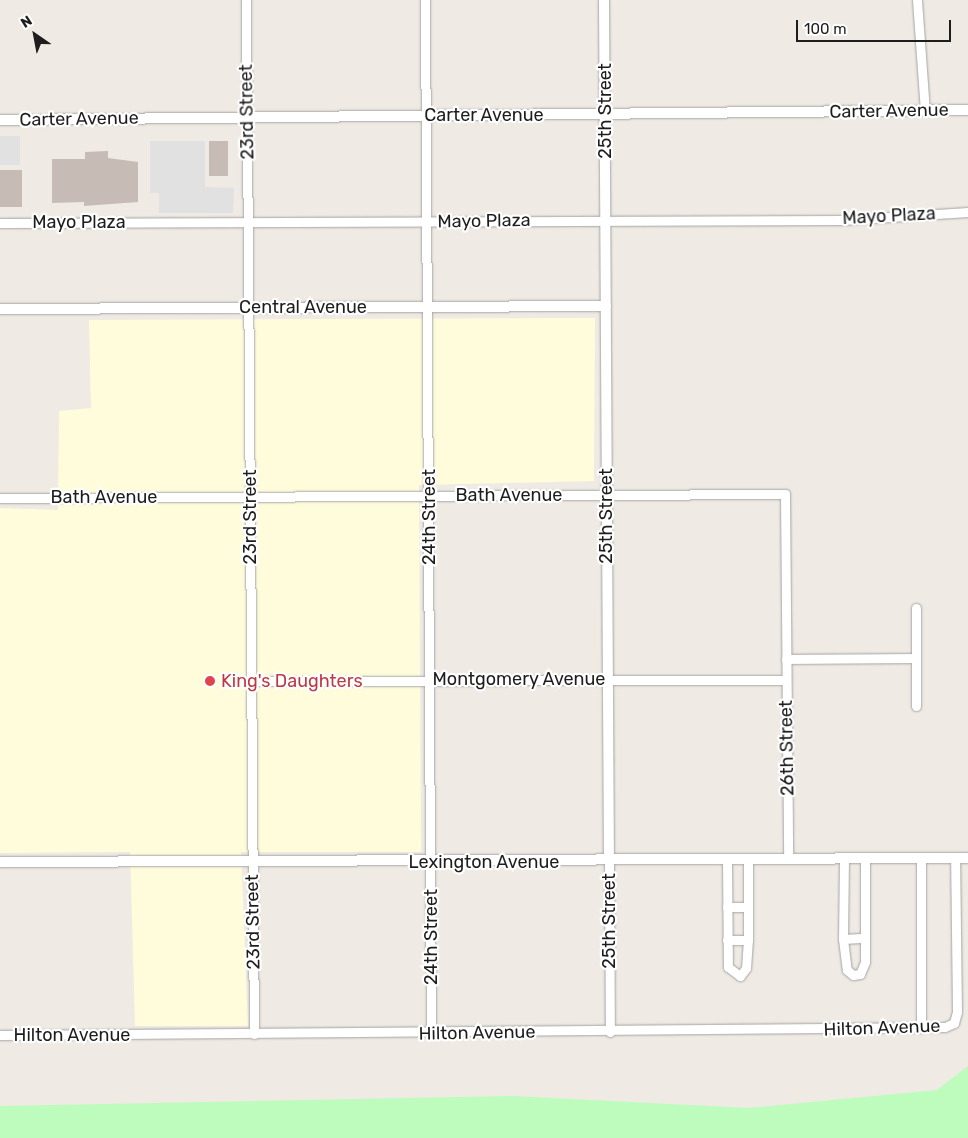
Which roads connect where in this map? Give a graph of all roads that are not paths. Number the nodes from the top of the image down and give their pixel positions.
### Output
1 (246, 0) edge
2 (426, 0) edge
3 (604, 0) edge
4 (917, 0) edge
5 (968, 110) edge
6 (924, 111) junction
7 (605, 114) junction
8 (426, 116) junction
9 (247, 117) junction
10 (0, 120) edge
11 (968, 212) edge
12 (605, 220) junction
13 (248, 221) junction
14 (427, 222) junction
15 (0, 223) edge
16 (427, 306) junction
17 (606, 306) junction
18 (249, 308) junction
19 (0, 309) edge
20 (606, 495) junction
21 (428, 496) junction
22 (250, 497) junction
23 (0, 498) edge
24 (916, 608) dead end
25 (785, 637) joint
26 (786, 658) junction
27 (915, 658) junction
28 (607, 679) junction
29 (430, 680) junction
30 (786, 680) junction
31 (251, 681) junction
32 (916, 706) dead end
33 (844, 858) junction
34 (865, 858) junction
35 (921, 858) junction
36 (955, 858) junction
37 (968, 858) edge
38 (748, 859) junction
39 (788, 859) junction
40 (727, 860) junction
41 (609, 861) junction
42 (0, 862) edge
43 (252, 862) junction
44 (430, 863) junction
45 (727, 907) junction
46 (748, 907) junction
47 (843, 938) junction
48 (865, 938) junction
49 (727, 940) junction
50 (748, 940) junction
51 (921, 1028) junction
52 (610, 1032) junction
53 (254, 1034) junction
54 (431, 1034) junction
55 (0, 1035) edge

1 - 9 street, 23rd Street
2 - 8 street, 24th Street
3 - 7 street, 25th Street
4 - 6 street
5 - 6 street, Carter Avenue
6 - 7 street, Carter Avenue
7 - 8 street, Carter Avenue
7 - 12 street, 25th Street
8 - 9 street, Carter Avenue
8 - 14 street, 24th Street
9 - 10 street, Carter Avenue
9 - 13 street, 23rd Street
11 - 12 street, Mayo Plaza
12 - 14 street, Mayo Plaza
12 - 17 street, 25th Street
13 - 14 street, Mayo Plaza
13 - 15 street, Mayo Plaza
13 - 18 street, 23rd Street
14 - 16 street, 24th Street
16 - 17 street, Central Avenue
16 - 18 street, Central Avenue
16 - 21 street, 24th Street
17 - 20 street, 25th Street
18 - 19 street, Central Avenue
18 - 22 street, 23rd Street
20 - 21 street, Bath Avenue
20 - 25 street, Bath Avenue
20 - 28 street, 25th Street
21 - 22 street, Bath Avenue
21 - 29 street, 24th Street
22 - 23 street, Bath Avenue
22 - 31 street, 23rd Street
24 - 27 street
25 - 26 street, 26th Street
26 - 27 street
26 - 30 street, 26th Street
27 - 32 street
28 - 29 street, Montgomery Avenue
28 - 30 street, Montgomery Avenue
28 - 41 street, 25th Street
29 - 31 street, Montgomery Avenue
29 - 44 street, 24th Street
30 - 39 street, 26th Street
31 - 43 street, 23rd Street
33 - 34 street, Lexington Avenue
33 - 39 street, Lexington Avenue
33 - 47 street
34 - 35 street, Lexington Avenue
34 - 48 street
35 - 36 street, Lexington Avenue
35 - 51 street
36 - 37 street, Lexington Avenue
36 - 51 street, Hilton Avenue
38 - 39 street, Lexington Avenue
38 - 40 street, Lexington Avenue
38 - 46 street
40 - 41 street, Lexington Avenue
40 - 45 street
41 - 44 street, Lexington Avenue
41 - 52 street, 25th Street
42 - 43 street, Lexington Avenue
43 - 44 street, Lexington Avenue
43 - 53 street, 23rd Street
44 - 54 street, 24th Street
45 - 46 street
45 - 49 street
46 - 50 street
47 - 48 street
47 - 48 street
49 - 50 street
49 - 50 street
51 - 52 street, Hilton Avenue
52 - 54 street, Hilton Avenue
53 - 54 street, Hilton Avenue
53 - 55 street, Hilton Avenue

